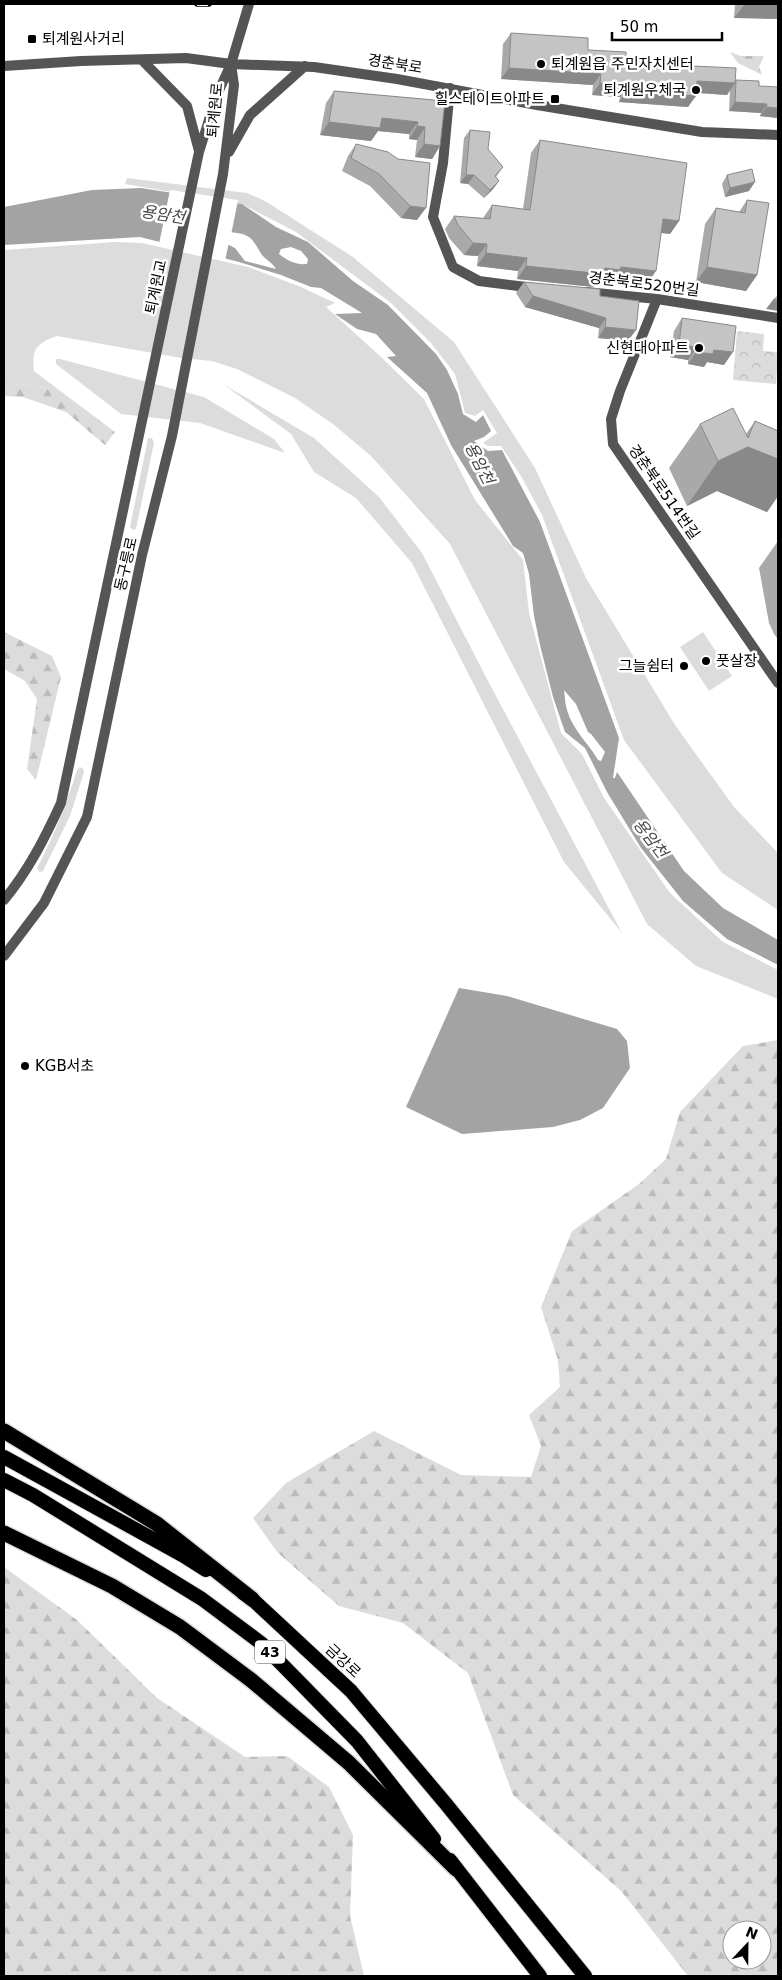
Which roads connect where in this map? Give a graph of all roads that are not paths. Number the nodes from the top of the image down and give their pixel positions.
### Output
1 (249, 4) edge
2 (142, 60) junction
3 (231, 64) junction
4 (4, 66) edge
5 (305, 66) junction
6 (450, 88) junction
7 (778, 135) edge
8 (199, 152) junction
9 (226, 157) junction
10 (541, 288) edge
11 (580, 292) edge
12 (657, 299) junction
13 (778, 318) edge
14 (142, 428) joint
15 (778, 683) edge
16 (4, 900) edge
17 (4, 956) edge
18 (4, 1431) edge
19 (4, 1457) edge
20 (4, 1480) edge
21 (4, 1486) edge
22 (32, 1495) junction
23 (4, 1533) edge
24 (252, 1599) junction
25 (456, 1868) junction
26 (540, 1976) edge
27 (585, 1976) edge

1 - 3 street, 퇴계원로
2 - 3 street, 경춘북로
2 - 4 street, 경춘북로
2 - 8 street
3 - 5 street, 경춘북로
3 - 8 street, 퇴계원로
3 - 9 street, 퇴계원로
5 - 6 street, 경춘북로
5 - 9 street
6 - 7 street, 경춘북로
6 - 10 street
8 - 14 street, 퇴계원교
9 - 17 street, 동구릉로
11 - 12 street, 경춘북로520번길
12 - 13 street, 경춘북로520번길
12 - 15 street, 경춘북로514번길
14 - 16 street, 동구릉로
18 - 24 highway
19 - 24 highway, 금강로 / 43
20 - 22 highway
21 - 22 highway, 43
22 - 25 highway, 43
23 - 25 highway
24 - 27 highway, 금강로 / 43
25 - 26 highway, 43

